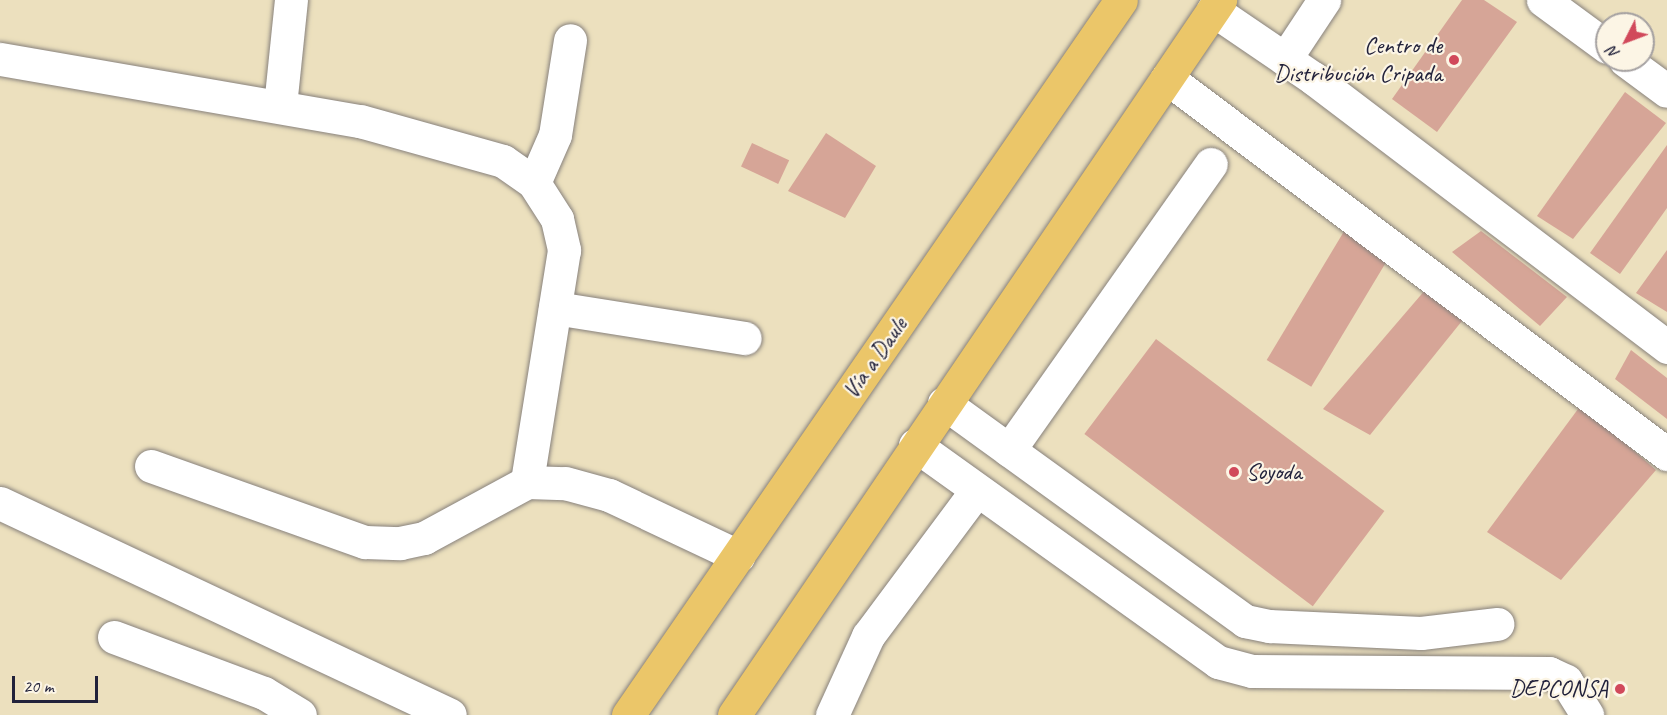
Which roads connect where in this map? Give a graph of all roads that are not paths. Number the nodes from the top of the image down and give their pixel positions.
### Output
1 (291, 0) edge
2 (1121, 0) edge
3 (1324, 0) edge
4 (1543, 0) edge
5 (1216, 5) edge
6 (1595, 38) edge
7 (570, 40) dead end
8 (0, 59) edge
9 (1285, 59) junction
10 (1641, 72) edge
11 (1167, 78) junction
12 (1667, 91) edge
13 (280, 106) junction
14 (1211, 164) dead end
15 (534, 183) junction
16 (555, 308) junction
17 (745, 338) dead end
18 (1667, 347) edge
19 (944, 403) junction
20 (915, 446) junction
21 (1009, 450) junction
22 (1667, 454) edge
23 (151, 466) dead end
24 (527, 482) junction
25 (976, 491) junction
26 (0, 502) edge
27 (738, 556) junction
28 (1497, 624) dead end
29 (114, 637) dead end
30 (300, 715) edge
31 (450, 715) edge
32 (628, 715) edge
33 (734, 715) edge
34 (832, 715) edge
35 (1587, 715) edge

1 - 13 lane
2 - 27 highway, Vía a Daule
3 - 9 lane
4 - 6 lane
5 - 9 lane
5 - 11 highway
7 - 15 lane
8 - 13 lane
9 - 18 lane
10 - 12 lane
11 - 19 highway
11 - 22 lane
13 - 15 lane
14 - 21 lane
15 - 16 lane
16 - 17 lane
16 - 24 lane
19 - 20 highway
19 - 21 lane
20 - 25 lane
20 - 33 highway
21 - 28 lane
23 - 24 lane
24 - 27 lane
25 - 34 lane
25 - 35 lane
26 - 31 lane
27 - 32 highway, Vía a Daule
29 - 30 lane

